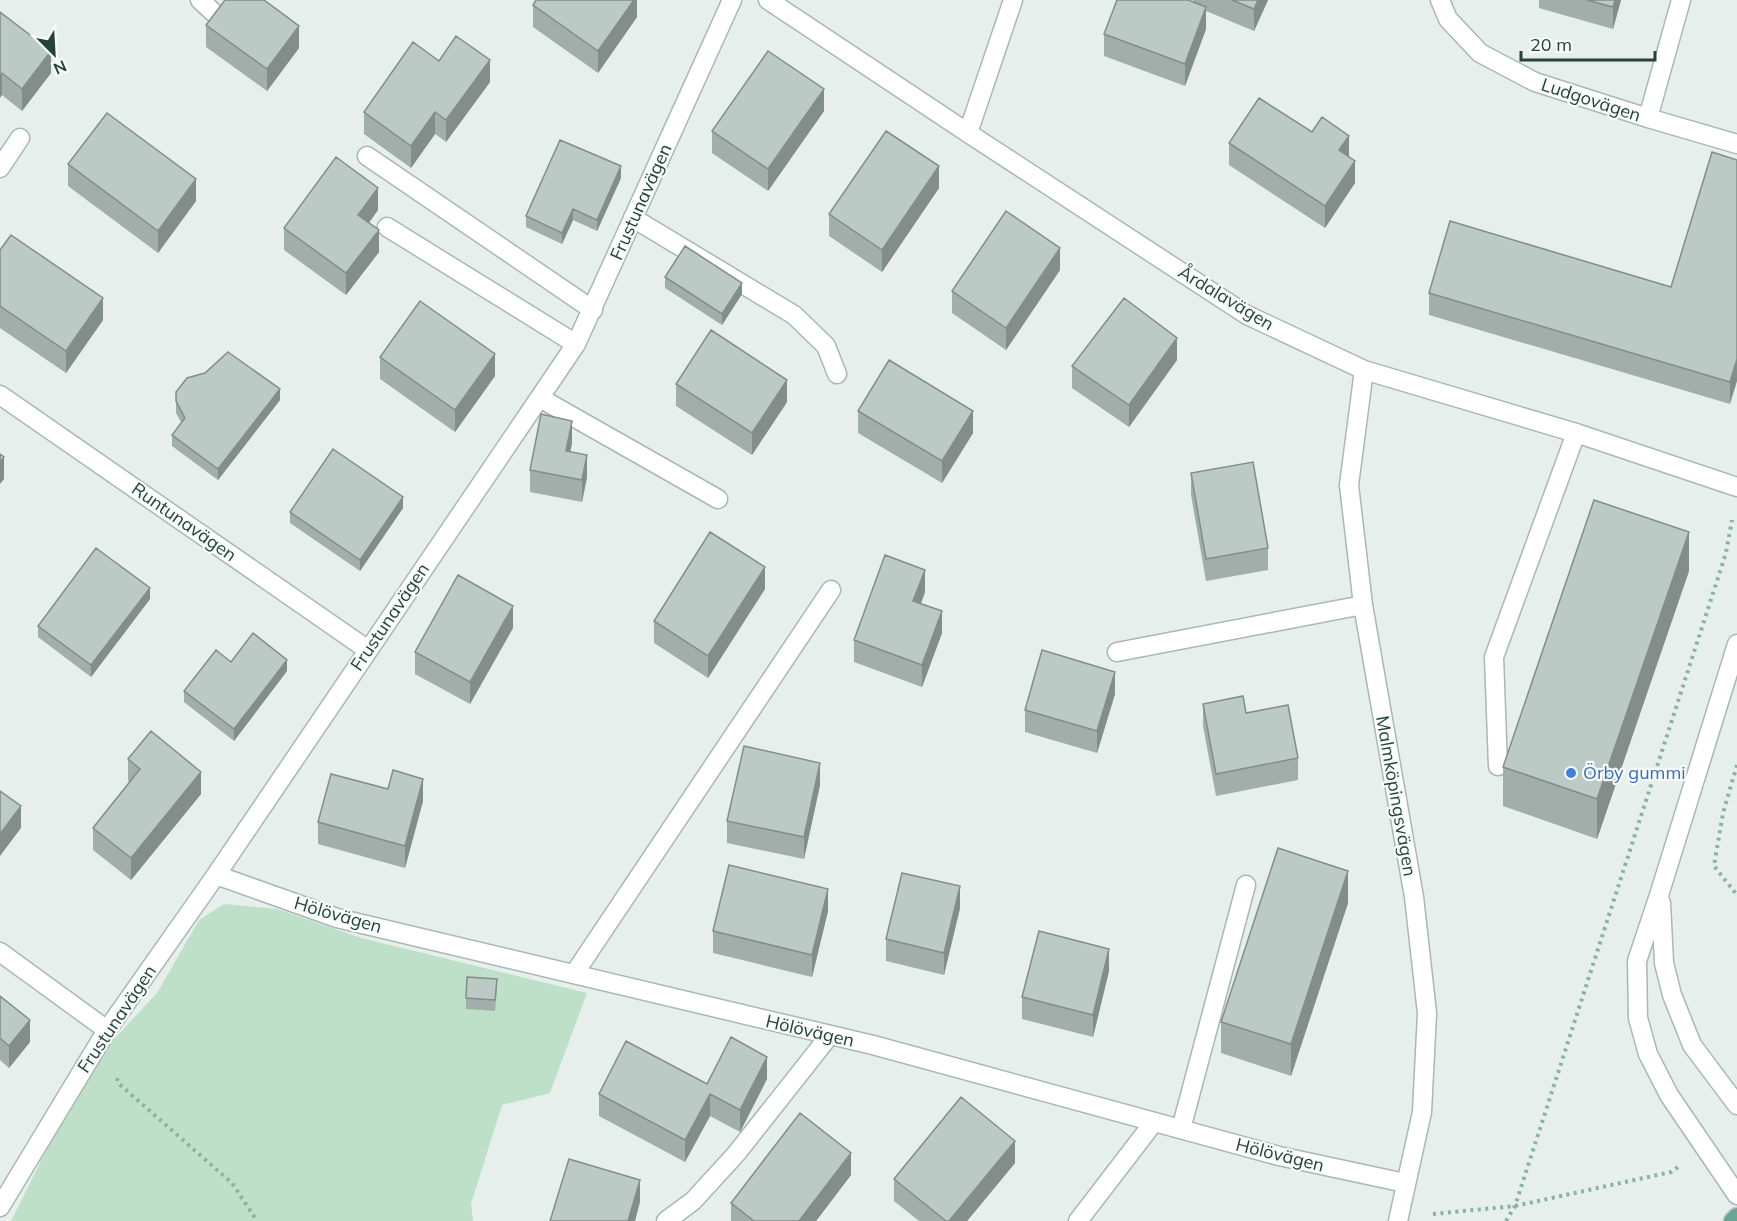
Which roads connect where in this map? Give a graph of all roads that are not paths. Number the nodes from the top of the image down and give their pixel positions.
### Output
1 (200, 0) edge
2 (732, 0) edge
3 (768, 0) edge
4 (1013, 0) edge
5 (1440, 0) edge
6 (1681, 0) edge
7 (214, 13) edge
8 (1648, 118) junction
9 (968, 134) junction
10 (20, 138) dead end
11 (1737, 144) edge
12 (367, 156) dead end
13 (0, 168) edge
14 (633, 218) junction
15 (387, 227) dead end
16 (593, 310) junction
17 (576, 344) junction
18 (1364, 370) junction
19 (837, 374) dead end
20 (0, 395) edge
21 (540, 398) junction
22 (1576, 433) junction
23 (1737, 487) edge
24 (718, 499) dead end
25 (831, 591) dead end
26 (1363, 605) junction
27 (1737, 644) edge
28 (368, 650) junction
29 (1118, 652) dead end
30 (1498, 766) dead end
31 (216, 875) junction
32 (1246, 885) dead end
33 (1660, 892) junction
34 (0, 952) edge
35 (574, 974) junction
36 (107, 1030) junction
37 (830, 1035) junction
38 (1737, 1105) edge
39 (1154, 1122) junction
40 (1181, 1129) junction
41 (1405, 1183) junction
42 (1737, 1196) edge
43 (0, 1207) edge
44 (1737, 1217) edge
45 (1398, 1219) edge
46 (666, 1221) edge
47 (1078, 1221) edge
48 (1733, 1221) edge

1 - 7 street
2 - 14 street, Frustunavägen
3 - 9 street, Årdalavägen
4 - 9 street
5 - 8 street, Ludgovägen
6 - 8 street
8 - 11 street, Ludgovägen
9 - 18 street, Årdalavägen
10 - 13 street
12 - 16 street
14 - 16 street, Frustunavägen
14 - 19 street
15 - 17 street
16 - 17 street, Frustunavägen
17 - 21 street, Frustunavägen
18 - 22 street, Årdalavägen
18 - 26 street, Malmköpingsvägen
20 - 28 street, Runtunavägen
21 - 24 street
21 - 28 street, Frustunavägen
22 - 23 street, Årdalavägen
22 - 30 street
25 - 35 street
26 - 29 street
26 - 41 street, Malmköpingsvägen
27 - 33 street
28 - 31 street, Frustunavägen
31 - 35 street, Hölövägen
31 - 36 street, Frustunavägen
32 - 40 street
33 - 38 street
33 - 42 street
34 - 36 street
35 - 37 street, Hölövägen
36 - 43 street, Frustunavägen
37 - 39 street, Hölövägen
37 - 46 street
39 - 40 street, Hölövägen
39 - 47 street
40 - 41 street, Hölövägen
41 - 45 street, Malmköpingsvägen
44 - 48 main road

